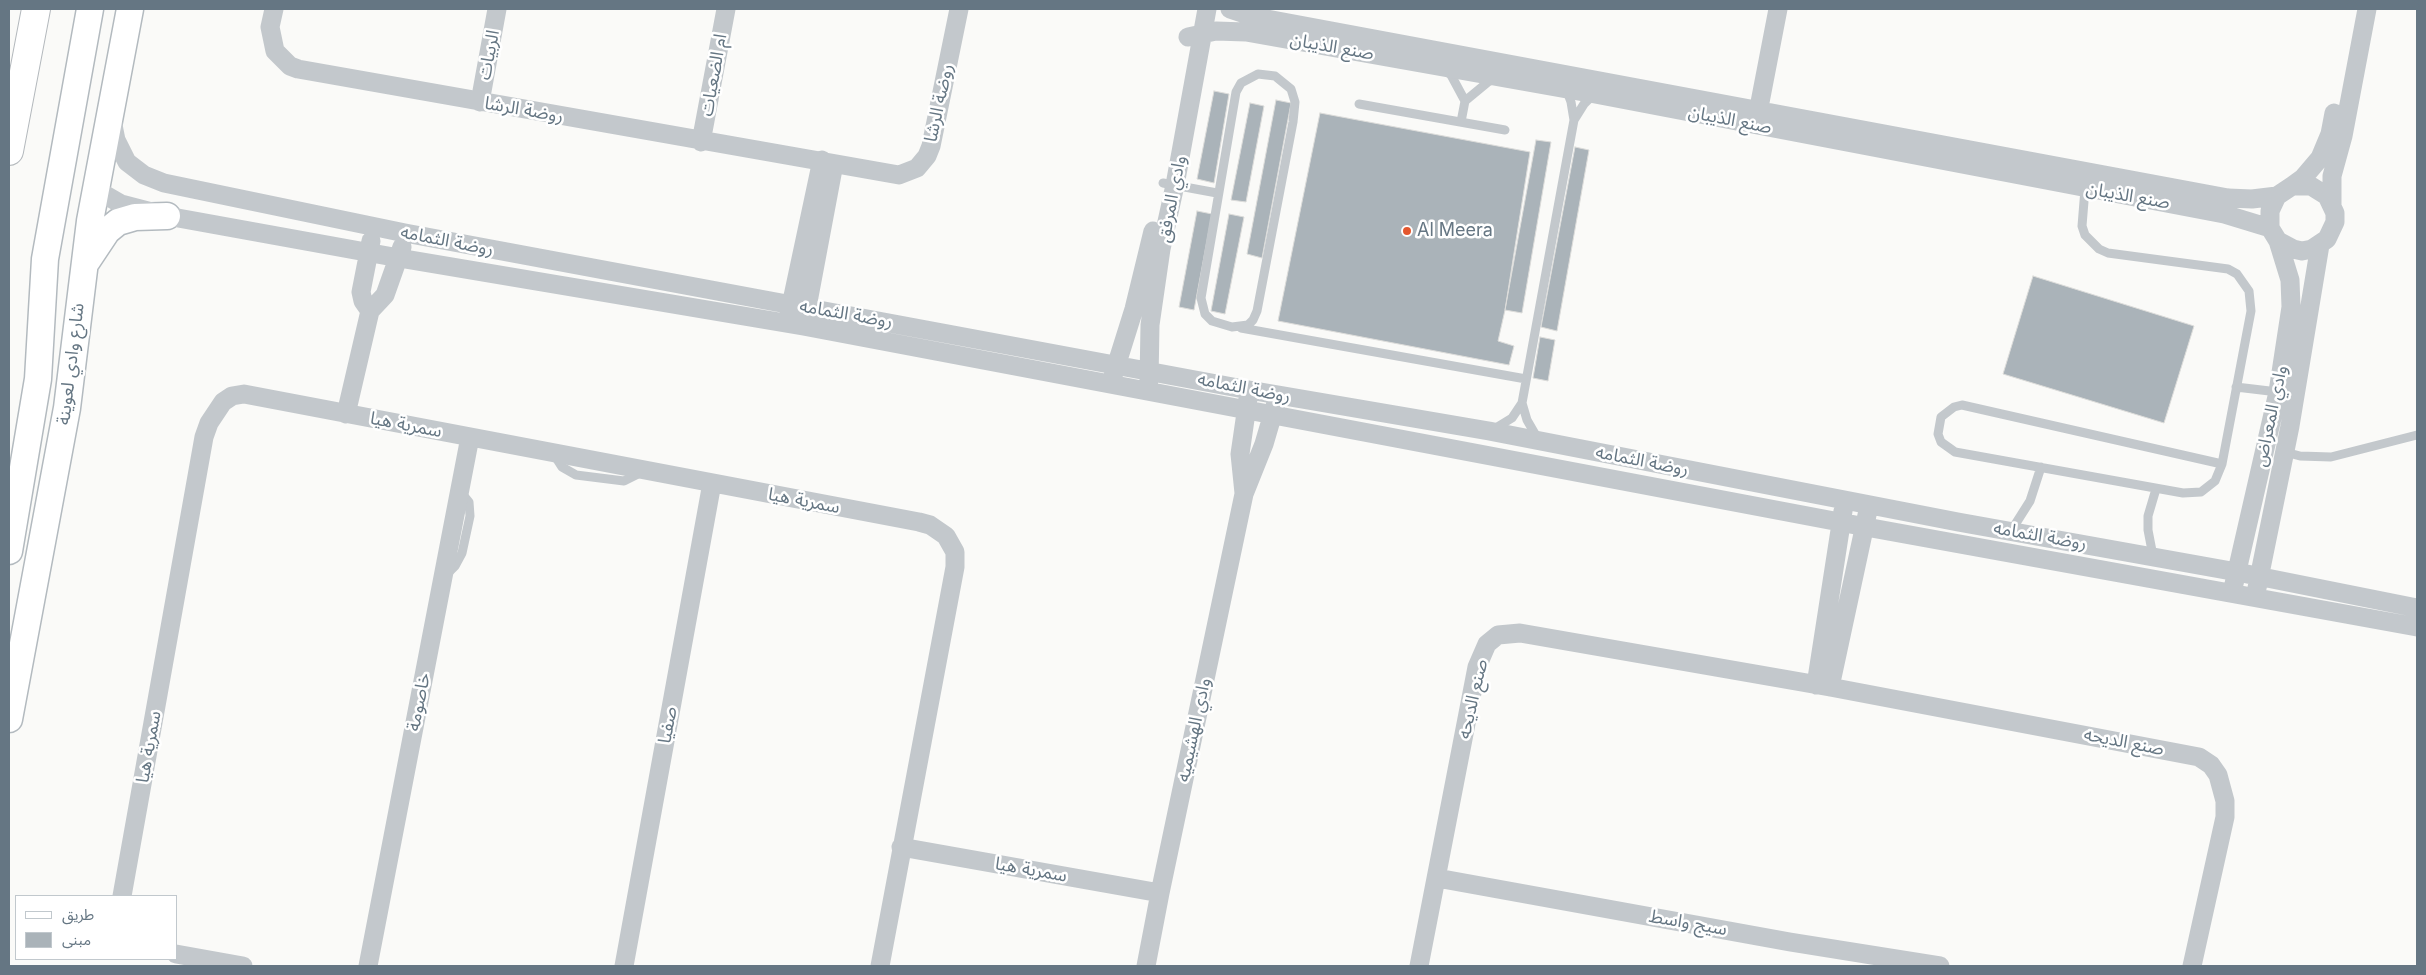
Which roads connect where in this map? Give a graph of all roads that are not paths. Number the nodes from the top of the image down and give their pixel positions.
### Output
1 (36, 9) edge
2 (90, 9) edge
3 (104, 9) edge
4 (130, 9) edge
5 (274, 9) edge
6 (497, 9) edge
7 (726, 9) edge
8 (959, 9) edge
9 (1194, 9) edge
10 (1207, 9) edge
11 (1230, 9) edge
12 (1778, 9) edge
13 (2354, 9) edge
14 (2367, 9) edge
15 (1195, 35) junction
16 (1440, 66) junction
17 (1498, 77) junction
18 (1561, 88) junction
19 (1595, 94) junction
20 (1466, 101) junction
21 (480, 102) junction
22 (1359, 104) dead end
23 (111, 114) junction
24 (1757, 118) junction
25 (1574, 120) junction
26 (1461, 122) junction
27 (1505, 130) dead end
28 (701, 142) junction
29 (9, 151) edge
30 (828, 161) junction
31 (1169, 184) junction
32 (2085, 188) junction
33 (95, 189) junction
34 (2285, 191) junction
35 (1217, 193) junction
36 (2332, 204) junction
37 (167, 216) junction
38 (373, 227) junction
39 (406, 233) junction
40 (2274, 234) junction
41 (2320, 246) junction
42 (368, 252) junction
43 (399, 258) junction
44 (84, 268) junction
45 (799, 306) junction
46 (370, 311) junction
47 (795, 324) junction
48 (1240, 328) junction
49 (1117, 364) junction
50 (1148, 370) junction
51 (1526, 379) junction
52 (1110, 383) junction
53 (2236, 387) junction
54 (1150, 390) junction
55 (1249, 390) junction
56 (2278, 392) junction
57 (1278, 395) junction
58 (1522, 403) junction
59 (1246, 409) junction
60 (346, 414) junction
61 (1272, 414) junction
62 (2271, 422) junction
63 (2290, 426) junction
64 (1488, 431) junction
65 (2417, 435) edge
66 (470, 437) junction
67 (1540, 441) junction
68 (2285, 452) junction
69 (2222, 464) junction
70 (2041, 467) junction
71 (712, 484) junction
72 (2156, 489) junction
73 (1244, 494) junction
74 (1845, 500) junction
75 (1869, 504) junction
76 (1842, 522) junction
77 (1866, 526) junction
78 (2011, 531) junction
79 (9, 551) edge
80 (2153, 556) junction
81 (2237, 572) junction
82 (2259, 576) junction
83 (2232, 592) junction
84 (2255, 597) junction
85 (2417, 608) edge
86 (2417, 627) edge
87 (1823, 686) junction
88 (9, 719) edge
89 (902, 847) junction
90 (1437, 878) junction
91 (1160, 893) junction
92 (122, 895) edge
93 (178, 954) edge
94 (243, 966) edge
95 (368, 966) edge
96 (624, 966) edge
97 (880, 966) edge
98 (1146, 966) edge
99 (1419, 966) edge
100 (1940, 966) edge
101 (2192, 966) edge

1 - 29 highway
2 - 79 main road, شارع وادي لعوينة
3 - 33 main road
4 - 23 main road, شارع وادي لعوينة
5 - 21 street, روضة الرشا
6 - 21 street, الربيات
7 - 28 street, ام الضعيات
8 - 30 street, روضة الرشا
9 - 15 street, وادي المرفق
10 - 15 street, وادي المرفق
11 - 24 street, صنع الذيبان
12 - 24 street
13 - 34 street
14 - 36 street, وادي المعراض
15 - 16 street, صنع الذيبان
15 - 31 street, وادي المرفق
16 - 17 street, صنع الذيبان
16 - 20 lane
17 - 18 street, صنع الذيبان
17 - 20 lane
18 - 19 street, صنع الذيبان
18 - 25 lane
19 - 24 street, صنع الذيبان
19 - 25 lane
20 - 26 lane
21 - 28 street, روضة الرشا
22 - 26 lane
23 - 33 main road, شارع وادي لعوينة
23 - 38 street, روضة الثمامه
24 - 32 street, صنع الذيبان
24 - 34 street, صنع الذيبان
25 - 51 lane
26 - 27 lane
28 - 30 street, روضة الرشا
30 - 45 street
31 - 35 lane
31 - 49 street, وادي المرفق
31 - 50 street, وادي المرفق
32 - 40 street, صنع الذيبان
32 - 53 lane
33 - 37 street, روضة الثمامه
33 - 44 main road, شارع وادي لعوينة
34 - 36 street
34 - 40 street, وادي المعراض
35 - 48 lane
35 - 48 lane
36 - 41 street, وادي المعراض
37 - 42 street, روضة الثمامه
37 - 44 main road
38 - 39 street, روضة الثمامه
38 - 42 street
39 - 43 street, سمرية هيا
39 - 45 street, روضة الثمامه
40 - 41 street
40 - 56 street, وادي المعراض
41 - 63 street, وادي المعراض
42 - 43 street, روضة الثمامه
42 - 46 street
43 - 46 street, سمرية هيا
43 - 47 street, روضة الثمامه
44 - 88 main road, شارع وادي لعوينة
45 - 47 street
45 - 49 street, روضة الثمامه
46 - 60 street, سمرية هيا
47 - 52 street, روضة الثمامه
48 - 51 lane
49 - 50 street, روضة الثمامه
49 - 52 street, وادي المرفق
50 - 54 street, وادي المرفق
50 - 55 street, روضة الثمامه
51 - 58 lane
52 - 54 street, روضة الثمامه
53 - 56 lane
53 - 69 lane
54 - 59 street, روضة الثمامه
55 - 57 street, روضة الثمامه
55 - 59 street, وادي الهشيميه
56 - 62 street, وادي المعراض
57 - 61 street, وادي الهشيميه
57 - 64 street, روضة الثمامه
58 - 64 lane
58 - 67 lane
59 - 61 street, روضة الثمامه
59 - 73 street, وادي الهشيميه
60 - 66 street, سمرية هيا
60 - 92 street, سمرية هيا
61 - 73 street, وادي الهشيميه
61 - 76 street, روضة الثمامه
62 - 63 street
62 - 81 street, وادي المعراض
63 - 68 street, وادي المعراض
64 - 67 street, روضة الثمامه
65 - 68 lane
66 - 71 street, سمرية هيا
66 - 95 street, خاصومة
67 - 74 street, روضة الثمامه
68 - 82 street, وادي المعراض
69 - 70 lane
69 - 72 lane
70 - 72 lane
70 - 78 lane
71 - 89 street, سمرية هيا
71 - 96 street, صفيا
72 - 80 lane
73 - 91 street, وادي الهشيميه
74 - 75 street, روضة الثمامه
74 - 76 street
75 - 77 street
75 - 78 street, روضة الثمامه
76 - 77 street, روضة الثمامه
76 - 87 street
77 - 83 street, روضة الثمامه
77 - 87 street
78 - 80 street, روضة الثمامه
80 - 81 street, روضة الثمامه
81 - 82 street, روضة الثمامه
81 - 83 street, وادي المعراض
82 - 84 street, وادي المعراض
82 - 85 street, روضة الثمامه
83 - 84 street, روضة الثمامه
84 - 86 street, روضة الثمامه
87 - 90 street, صنع الديحه
87 - 101 street, صنع الديحه
89 - 91 street, سمرية هيا
89 - 97 street, سمرية هيا
90 - 99 street, صنع الديحه
90 - 100 street, سيج واسط
91 - 98 street, وادي الهشيميه
93 - 94 street

